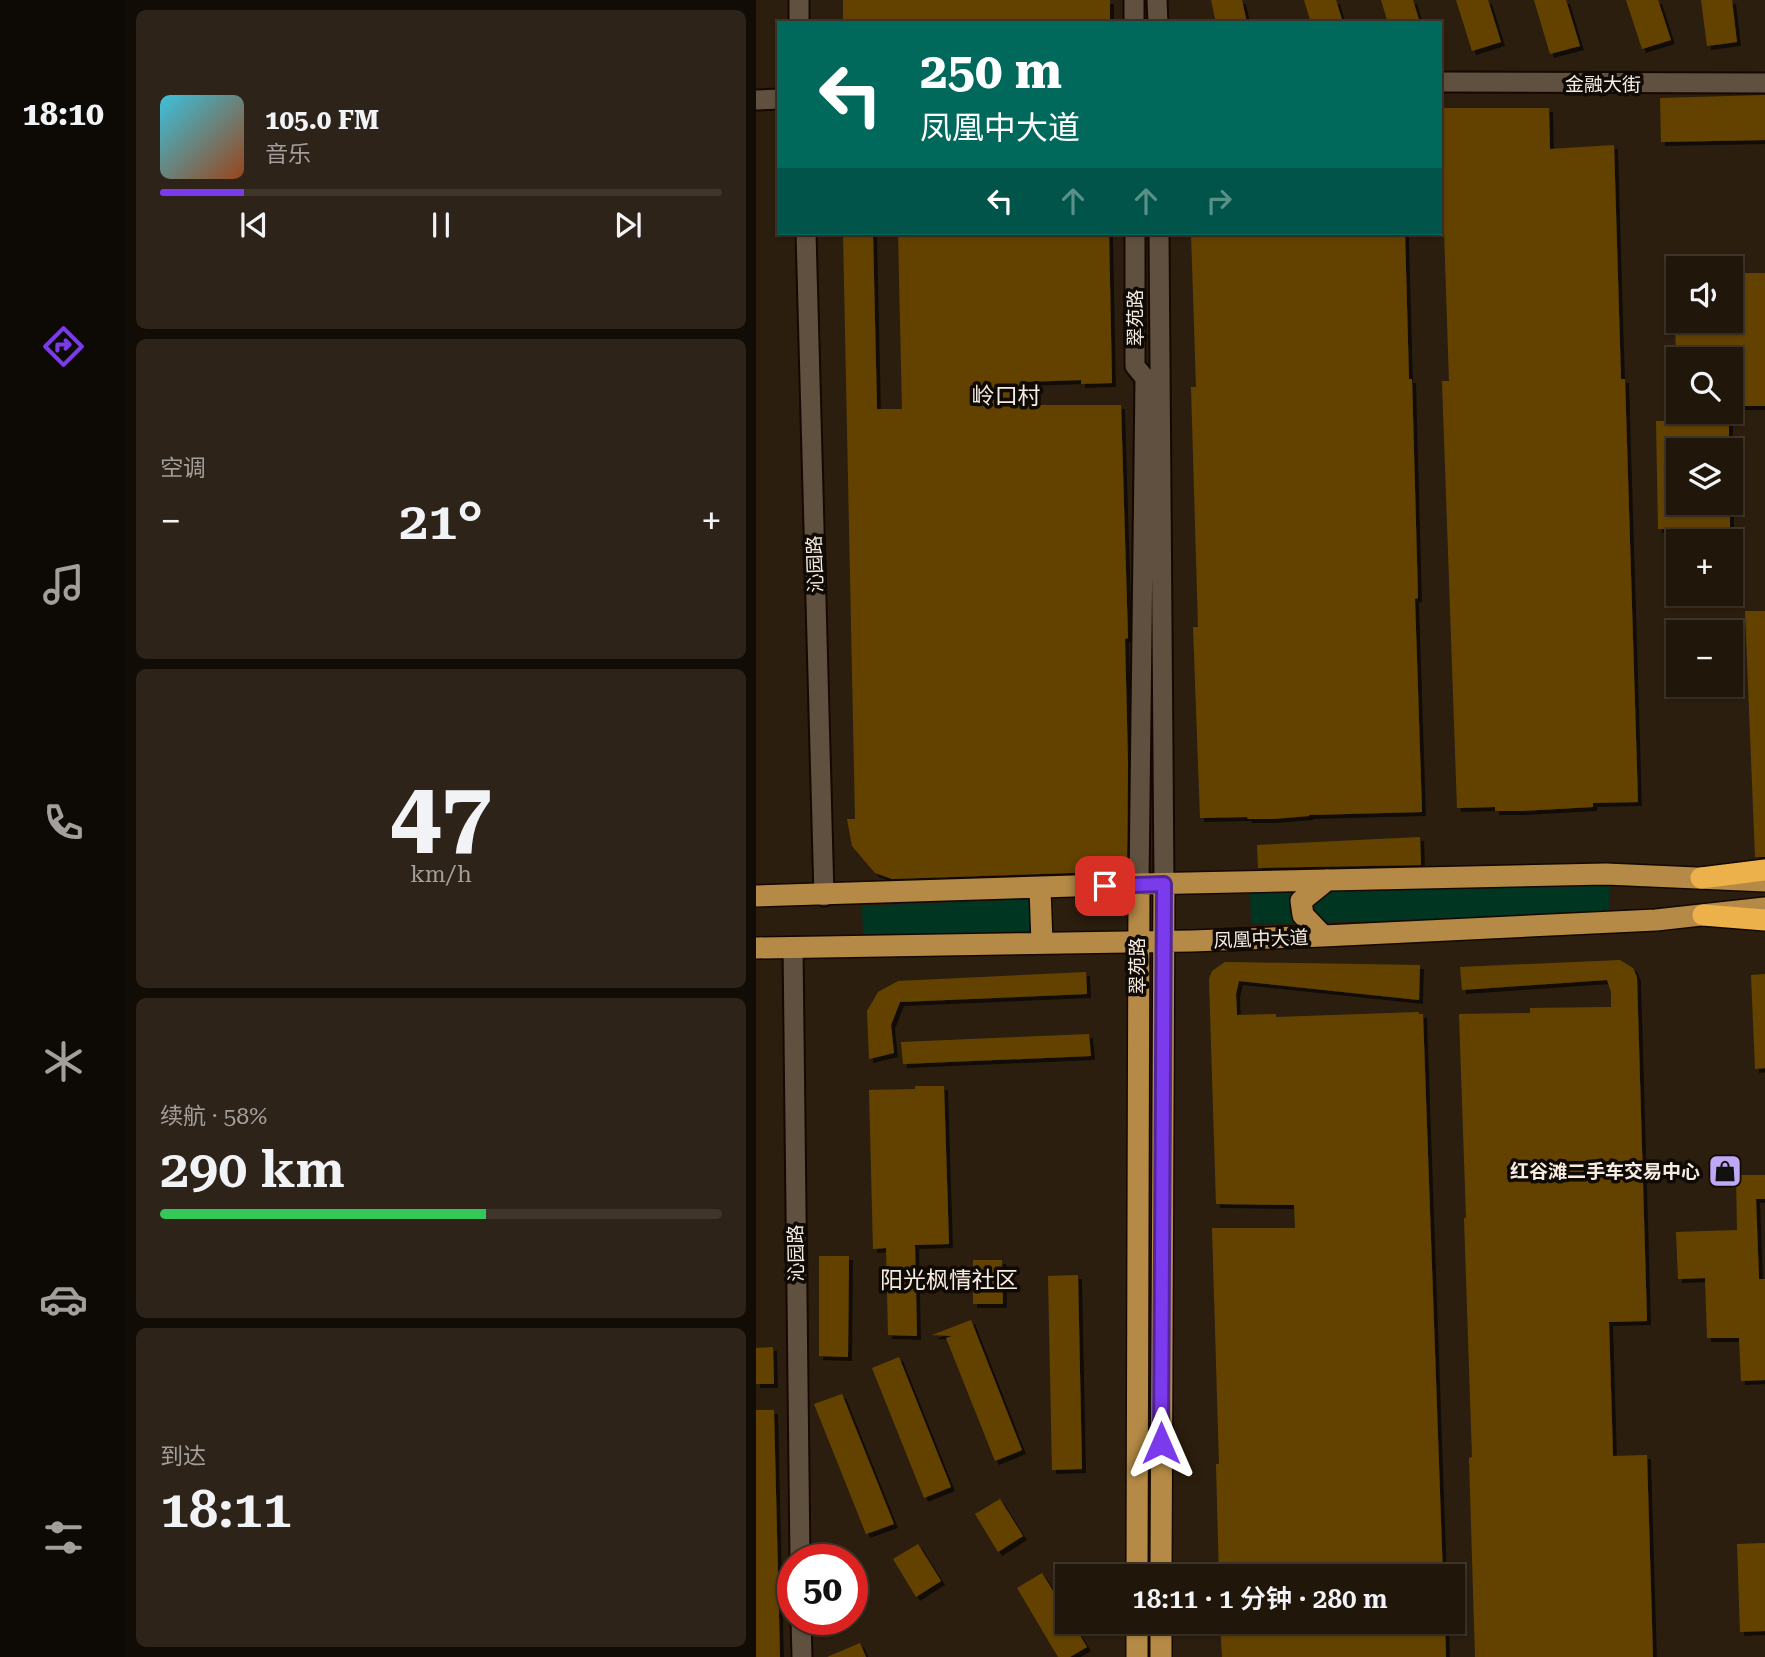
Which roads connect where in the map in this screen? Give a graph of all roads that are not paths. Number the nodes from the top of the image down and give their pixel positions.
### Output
1 (799, 0) edge
2 (1134, 0) edge
3 (1157, 0) edge
4 (799, 21) edge
5 (1134, 21) edge
6 (1158, 21) edge
7 (1442, 82) edge
8 (1765, 83) edge
9 (777, 99) edge
10 (756, 100) edge
11 (806, 235) edge
12 (1135, 235) edge
13 (1159, 235) edge
14 (1765, 870) edge
15 (1701, 878) junction
16 (1327, 880) junction
17 (1765, 881) edge
18 (1139, 884) junction
19 (1164, 884) junction
20 (1040, 888) junction
21 (824, 895) junction
22 (756, 896) edge
23 (1765, 908) edge
24 (1703, 915) junction
25 (1765, 920) edge
26 (1323, 936) junction
27 (1137, 942) junction
28 (1162, 942) junction
29 (1042, 943) junction
30 (793, 947) junction
31 (756, 948) edge
32 (800, 1544) edge
33 (1137, 1564) edge
34 (1161, 1564) edge
35 (1137, 1634) edge
36 (1161, 1634) edge
37 (801, 1635) edge
38 (802, 1657) edge
39 (1137, 1657) edge
40 (1161, 1657) edge

1 - 4 street
2 - 5 street
3 - 6 street
7 - 8 street, 金融大街
9 - 10 street
11 - 21 street, 沁园路
12 - 18 street, 翠苑路
13 - 19 street, 翠苑路
14 - 15 highway
15 - 16 main road
15 - 17 main road
16 - 19 main road
16 - 26 main road
18 - 19 main road
18 - 20 main road
18 - 27 main road, 翠苑路
19 - 28 main road, 翠苑路
20 - 21 main road
20 - 29 main road
21 - 22 main road
23 - 24 main road, 凤凰中大道
24 - 25 highway
24 - 26 main road, 凤凰中大道
26 - 28 main road, 凤凰中大道
27 - 28 main road, 凤凰中大道
27 - 29 main road, 凤凰中大道
27 - 33 main road, 翠苑路
28 - 34 main road, 翠苑路
29 - 30 main road, 凤凰中大道
30 - 31 main road, 凤凰中大道
30 - 32 street, 沁园路
35 - 39 main road
36 - 40 main road
37 - 38 street

